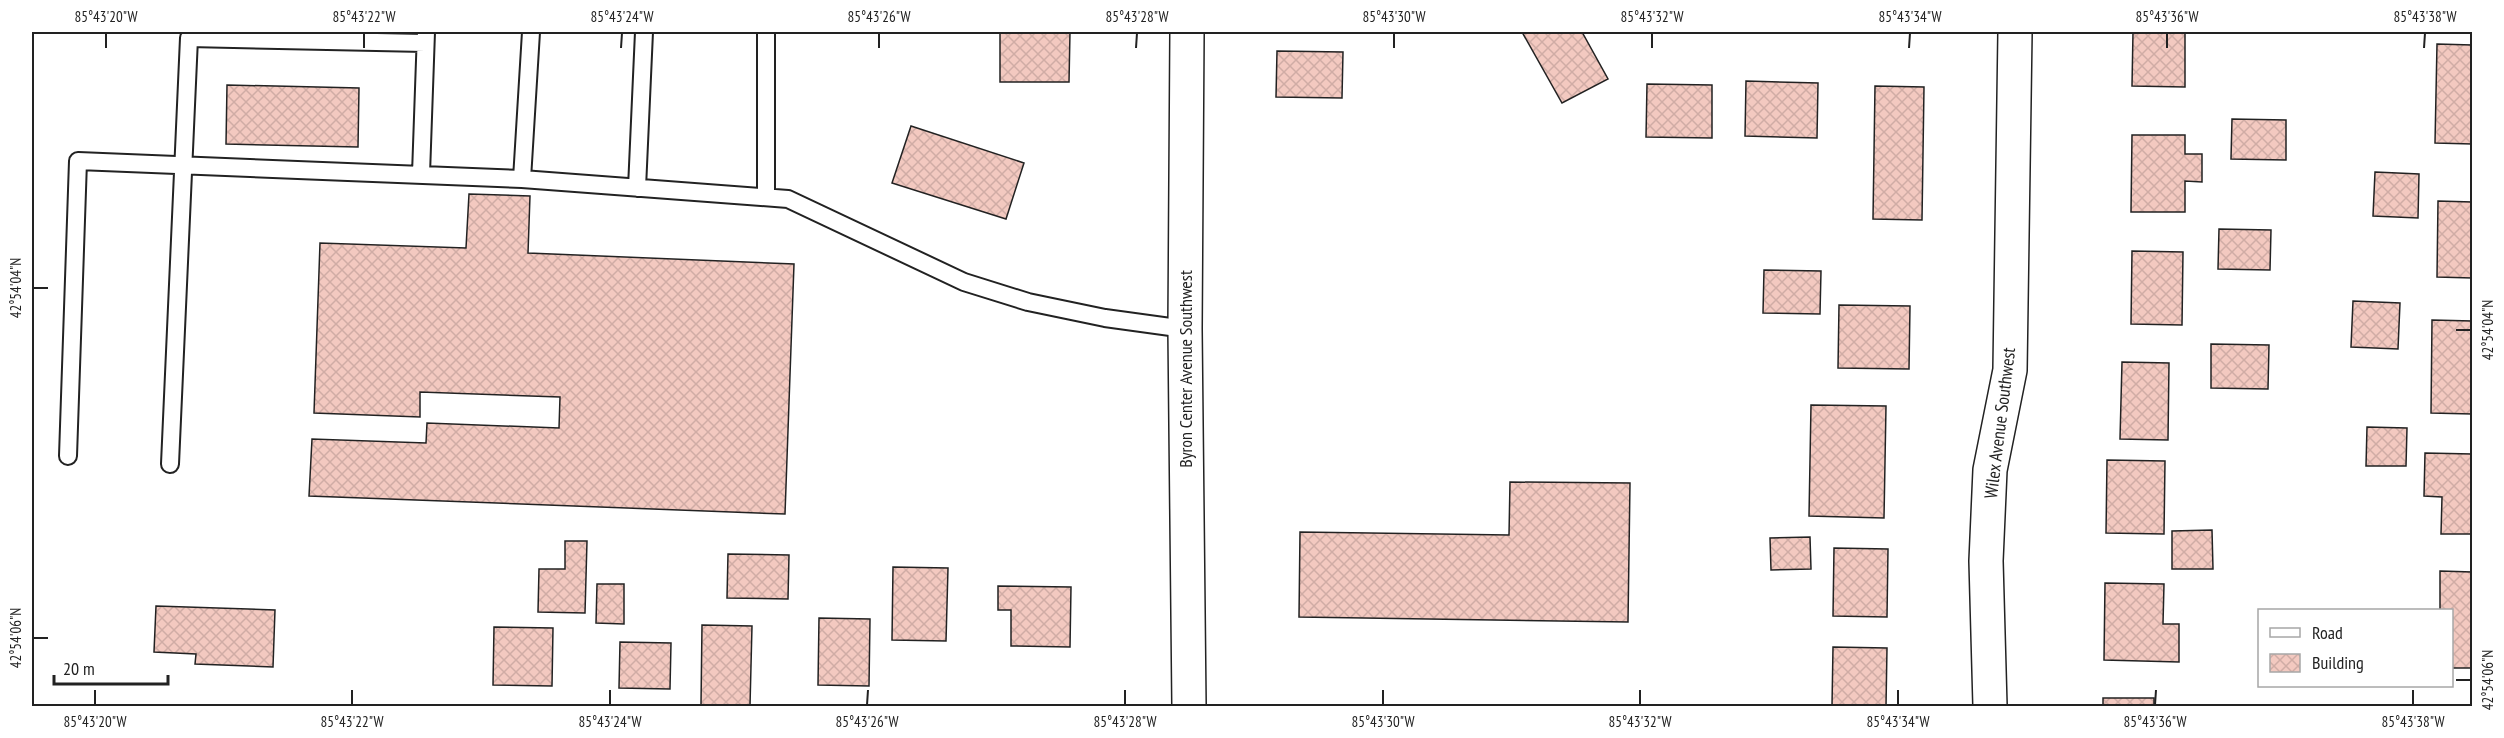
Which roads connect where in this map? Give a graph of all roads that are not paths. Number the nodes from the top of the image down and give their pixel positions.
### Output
1 (531, 32) edge
2 (644, 32) edge
3 (766, 32) edge
4 (1187, 32) edge
5 (2015, 32) edge
6 (425, 37) edge
7 (184, 166) junction
8 (421, 174) junction
9 (522, 179) junction
10 (637, 188) junction
11 (766, 197) junction
12 (1185, 329) junction
13 (68, 456) dead end
14 (170, 464) dead end
15 (1190, 706) edge
16 (1990, 706) edge

1 - 9 lane
2 - 10 lane
3 - 11 lane
4 - 12 main road, Byron Center Avenue Southwest
5 - 16 main road, Wilex Avenue Southwest
6 - 7 lane
6 - 8 lane
7 - 8 lane
7 - 13 lane
7 - 14 lane
8 - 9 lane
9 - 10 lane
10 - 11 lane
11 - 12 lane
12 - 15 main road, Byron Center Avenue Southwest

